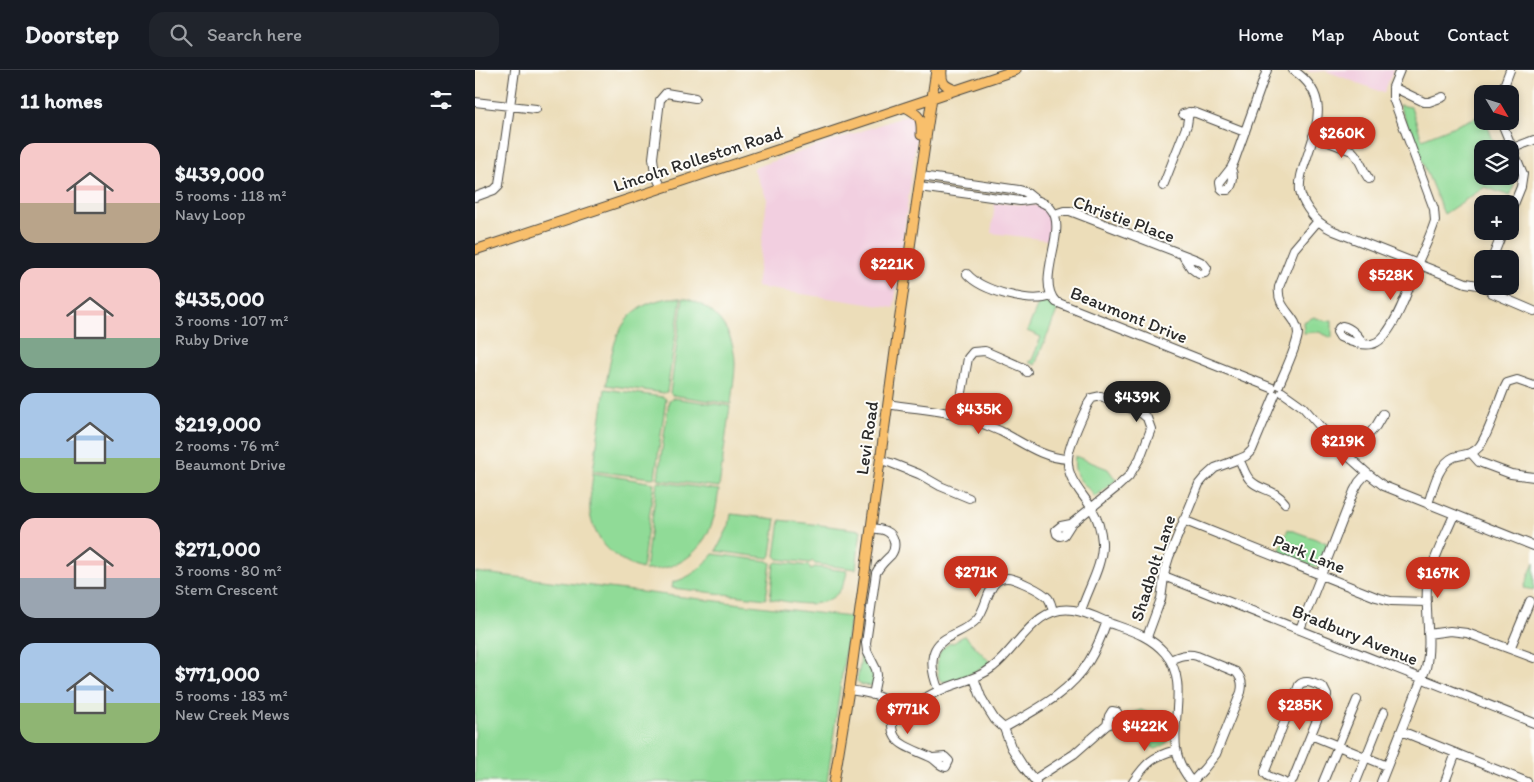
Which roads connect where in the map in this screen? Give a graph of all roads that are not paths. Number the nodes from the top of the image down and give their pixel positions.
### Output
1 (515, 70) edge
2 (937, 70) edge
3 (942, 70) edge
4 (1016, 70) edge
5 (1267, 70) edge
6 (1293, 70) edge
7 (1400, 70) edge
8 (1511, 70) edge
9 (1505, 85) edge
10 (1393, 87) junction
11 (956, 90) junction
12 (695, 98) dead end
13 (932, 98) junction
14 (1443, 98) dead end
15 (475, 102) edge
16 (510, 106) junction
17 (905, 107) junction
18 (536, 109) dead end
19 (1245, 132) junction
20 (1313, 136) junction
21 (1534, 140) edge
22 (925, 141) junction
23 (1519, 146) edge
24 (1519, 162) edge
25 (1231, 168) dead end
26 (921, 176) junction
27 (1369, 179) dead end
28 (982, 185) junction
29 (1163, 186) dead end
30 (919, 187) junction
31 (661, 188) junction
32 (980, 195) junction
33 (1517, 195) edge
34 (475, 197) edge
35 (1035, 199) junction
36 (1055, 214) junction
37 (1318, 222) junction
38 (475, 250) edge
39 (1183, 256) dead end
40 (1418, 264) junction
41 (967, 274) dead end
42 (1474, 285) edge
43 (1497, 295) edge
44 (1051, 296) junction
45 (1534, 311) edge
46 (1364, 344) dead end
47 (1027, 372) dead end
48 (1534, 386) edge
49 (1277, 390) junction
50 (888, 404) junction
51 (1383, 414) dead end
52 (958, 415) junction
53 (1471, 453) junction
54 (1349, 457) junction
55 (1068, 459) junction
56 (1239, 459) junction
57 (880, 460) junction
58 (1367, 473) junction
59 (1534, 478) edge
60 (969, 498) dead end
61 (1285, 503) dead end
62 (1427, 504) junction
63 (1092, 508) junction
64 (1454, 515) junction
65 (1183, 520) junction
66 (1071, 524) dead end
67 (871, 528) junction
68 (1534, 546) edge
69 (1321, 575) junction
70 (1164, 576) junction
71 (1530, 601) dead end
72 (1427, 602) junction
73 (1081, 611) junction
74 (1053, 612) junction
75 (1107, 622) junction
76 (1300, 629) junction
77 (1428, 634) junction
78 (1147, 637) junction
79 (1510, 649) junction
80 (1534, 658) edge
81 (1170, 660) junction
82 (974, 678) junction
83 (1422, 678) junction
84 (849, 690) junction
85 (939, 691) junction
86 (873, 695) junction
87 (1357, 700) dead end
88 (894, 704) junction
89 (1384, 712) dead end
90 (1534, 723) edge
91 (1107, 725) dead end
92 (1004, 728) junction
93 (1401, 731) junction
94 (1311, 735) junction
95 (1338, 746) junction
96 (1176, 750) junction
97 (1456, 753) junction
98 (1366, 757) junction
99 (933, 758) dead end
100 (1387, 766) junction
101 (1035, 780) edge
102 (834, 782) edge
103 (1133, 782) edge
104 (1192, 782) edge
105 (1283, 782) edge
106 (1290, 782) edge
107 (1323, 782) edge
108 (1356, 782) edge
109 (1381, 782) edge
110 (1445, 782) edge
111 (1527, 782) edge

1 - 16 street
2 - 13 main road, Levi Road
3 - 11 main road
4 - 11 main road, Lincoln Rolleston Road
5 - 19 street
6 - 20 street
7 - 10 street
8 - 9 street
10 - 14 street
10 - 40 street
11 - 13 main road, Lincoln Rolleston Road
12 - 31 street
13 - 17 main road, Lincoln Rolleston Road
13 - 22 main road, Levi Road
15 - 16 street
16 - 18 street
16 - 34 street
17 - 22 main road
17 - 31 main road, Lincoln Rolleston Road
19 - 25 street
19 - 29 street
20 - 27 street
20 - 37 street
21 - 23 street
22 - 26 main road, Levi Road
24 - 33 street
26 - 28 street
26 - 30 main road, Levi Road
28 - 32 street
28 - 35 street
30 - 32 street
30 - 50 main road, Levi Road
31 - 38 main road, Lincoln Rolleston Road
32 - 35 street
35 - 36 street
36 - 39 street, Christie Place
36 - 44 street, Beaumont Drive
37 - 40 street
37 - 49 street, Shadbolt Lane
40 - 42 street
40 - 46 street
41 - 44 street
43 - 45 street
44 - 49 street, Beaumont Drive
47 - 52 street
48 - 53 street
49 - 54 street, Beaumont Drive
49 - 56 street, Shadbolt Lane
50 - 52 street
50 - 57 main road, Levi Road
51 - 54 street
52 - 55 street
53 - 59 street
53 - 62 street
54 - 58 street, Beaumont Drive
55 - 63 street
55 - 63 street
56 - 61 street
56 - 65 street, Shadbolt Lane
57 - 60 street
57 - 67 main road, Levi Road
58 - 62 street, Beaumont Drive
58 - 69 street
62 - 64 street, Beaumont Drive
63 - 66 street
63 - 73 street
64 - 68 street, Beaumont Drive
64 - 72 street
65 - 69 street, Park Lane
65 - 70 street, Shadbolt Lane
67 - 84 main road, Levi Road
67 - 86 street
69 - 72 street, Park Lane
69 - 76 street
70 - 76 street, Bradbury Avenue
70 - 78 street, Shadbolt Lane
71 - 79 street
72 - 77 street
73 - 74 street
73 - 75 street
74 - 82 street
74 - 85 street
75 - 78 street
75 - 92 street
76 - 83 street, Bradbury Avenue
77 - 79 street
77 - 83 street
78 - 81 street
79 - 80 street
81 - 96 street
81 - 104 street
82 - 85 street
82 - 92 street
83 - 90 street, Bradbury Avenue
83 - 93 street
84 - 86 street
84 - 102 main road, Levi Road
85 - 88 street
86 - 88 street
87 - 95 street
88 - 99 street
89 - 98 street
91 - 101 street
92 - 101 street
93 - 97 street
93 - 100 street
94 - 95 street
94 - 105 street
94 - 106 street
95 - 98 street
95 - 107 street
96 - 103 street
96 - 104 street
97 - 110 street
97 - 111 street
98 - 100 street
98 - 108 street
100 - 109 street

